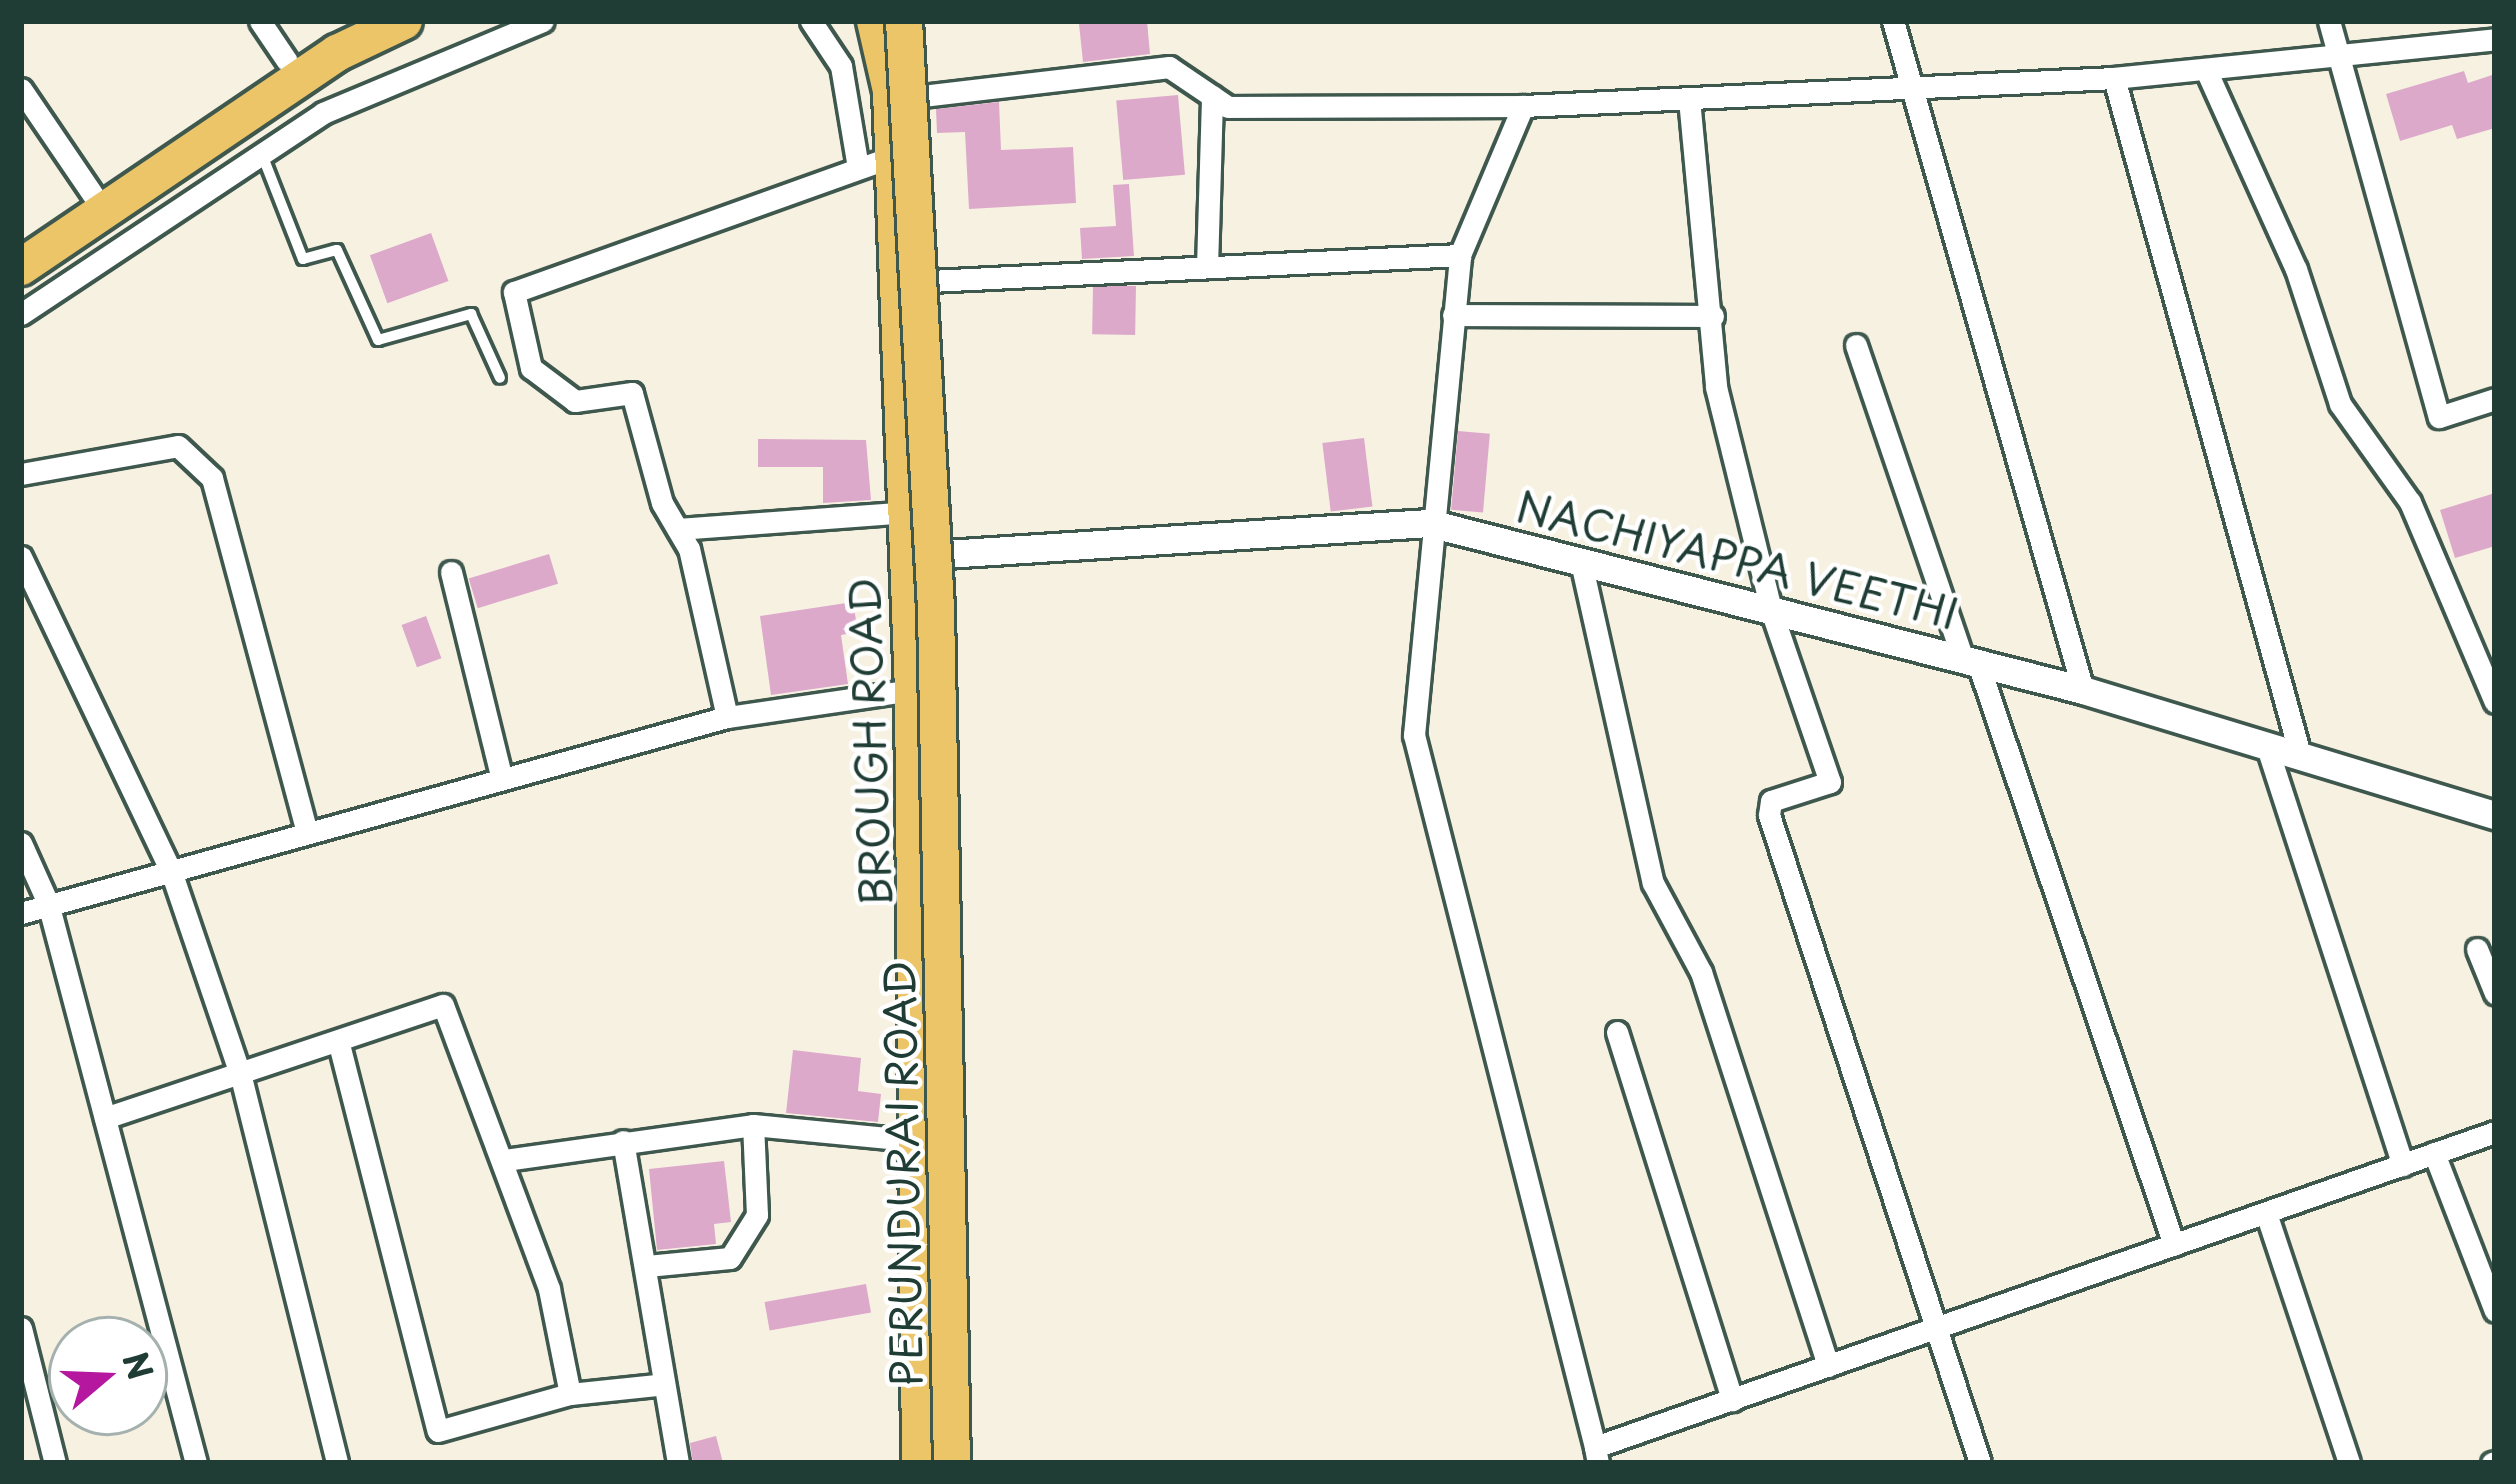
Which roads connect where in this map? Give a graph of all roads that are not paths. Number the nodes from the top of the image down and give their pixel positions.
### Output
1 (260, 21) edge
2 (347, 21) edge
3 (404, 21) edge
4 (543, 21) edge
5 (811, 21) edge
6 (874, 21) edge
7 (890, 21) edge
8 (904, 21) edge
9 (917, 21) edge
10 (1893, 21) edge
11 (2329, 21) edge
12 (2495, 39) edge
13 (2340, 58) junction
14 (287, 61) junction
15 (2206, 70) junction
16 (2114, 78) junction
17 (21, 88) edge
18 (1909, 88) junction
19 (922, 95) junction
20 (1212, 96) junction
21 (1689, 99) junction
22 (1523, 106) junction
23 (260, 151) junction
24 (894, 156) junction
25 (858, 169) junction
26 (92, 195) junction
27 (21, 242) edge
28 (1460, 255) junction
29 (21, 267) edge
30 (1207, 267) junction
31 (930, 280) junction
32 (21, 314) edge
33 (1453, 315) junction
34 (1713, 316) junction
35 (1856, 345) dead end
36 (500, 378) dead end
37 (2495, 399) edge
38 (21, 473) edge
39 (907, 512) junction
40 (1429, 524) junction
41 (678, 529) junction
42 (925, 555) junction
43 (21, 557) edge
44 (1580, 562) junction
45 (451, 572) dead end
46 (1771, 610) junction
47 (1971, 661) junction
48 (2084, 690) junction
49 (914, 691) junction
50 (2495, 702) edge
51 (727, 717) junction
52 (2266, 744) junction
53 (2299, 752) junction
54 (502, 779) junction
55 (2495, 815) edge
56 (307, 833) junction
57 (21, 843) edge
58 (171, 871) junction
59 (48, 903) junction
60 (21, 913) edge
61 (2477, 949) dead end
62 (2495, 993) edge
63 (1617, 1032) dead end
64 (339, 1044) junction
65 (241, 1077) junction
66 (105, 1118) junction
67 (753, 1125) junction
68 (2495, 1132) edge
69 (623, 1141) junction
70 (920, 1141) junction
71 (2434, 1154) junction
72 (505, 1160) junction
73 (2402, 1165) junction
74 (2266, 1213) junction
75 (2174, 1245) junction
76 (647, 1266) junction
77 (2495, 1311) edge
78 (21, 1328) edge
79 (1934, 1329) junction
80 (1828, 1366) junction
81 (657, 1385) junction
82 (570, 1394) junction
83 (1732, 1400) junction
84 (1596, 1455) edge
85 (1973, 1461) edge
86 (55, 1463) edge
87 (196, 1463) edge
88 (337, 1463) edge
89 (678, 1463) edge
90 (920, 1463) edge
91 (935, 1463) edge
92 (952, 1463) edge
93 (962, 1463) edge
94 (2350, 1463) edge

1 - 14 street
2 - 14 main road
3 - 29 main road
4 - 23 street
5 - 25 street
6 - 24 main road, BROUGH ROAD
7 - 91 main road, PERUNDURAI ROAD
8 - 92 main road, PERUNDURAI ROAD, bridge
9 - 19 main road, BROUGH ROAD
10 - 18 street
11 - 13 street
12 - 13 street
13 - 15 street
13 - 37 street
14 - 26 main road
15 - 16 street
15 - 50 street
16 - 18 street
16 - 53 street
17 - 26 street
18 - 21 street
18 - 48 street
19 - 20 street
19 - 31 main road, BROUGH ROAD
20 - 22 street
20 - 30 street
21 - 22 street
21 - 34 street
22 - 28 street
23 - 32 street
23 - 36 lane
24 - 25 street
24 - 39 main road, BROUGH ROAD
25 - 41 street
26 - 27 main road
28 - 30 street
28 - 33 street
30 - 31 street
31 - 42 main road, BROUGH ROAD
33 - 34 street
33 - 40 street
34 - 46 street
35 - 47 street
38 - 56 street
39 - 41 street
39 - 42 main road, BROUGH ROAD
40 - 42 street, NACHIYAPPA VEETHI
40 - 44 street, NACHIYAPPA VEETHI
40 - 84 street
41 - 51 street
42 - 49 main road, BROUGH ROAD
42 - 93 main road, BROUGH ROAD
43 - 58 street
44 - 46 street, NACHIYAPPA VEETHI
44 - 80 street
45 - 54 street
46 - 47 street, NACHIYAPPA VEETHI
46 - 79 street
47 - 48 street, NACHIYAPPA VEETHI
47 - 75 street
48 - 52 street, NACHIYAPPA VEETHI
49 - 51 street
49 - 70 main road, BROUGH ROAD
51 - 54 street
52 - 53 street, NACHIYAPPA VEETHI
52 - 73 street
53 - 55 street, NACHIYAPPA VEETHI
54 - 56 street
56 - 58 street
57 - 59 street
58 - 59 street
58 - 65 street
59 - 60 street
59 - 66 street
61 - 62 street
63 - 83 street
64 - 65 street
64 - 72 street
64 - 82 street
65 - 66 street
65 - 88 street
66 - 87 street
67 - 69 street
67 - 70 street
67 - 76 street
68 - 71 street
69 - 72 street
69 - 76 street
70 - 90 main road, BROUGH ROAD
71 - 73 street
71 - 77 street
72 - 82 street
73 - 74 street
74 - 75 street
74 - 94 street
75 - 79 street
76 - 81 street
78 - 86 street
79 - 80 street
79 - 85 street
80 - 83 street
81 - 82 street
81 - 89 street
83 - 84 street

